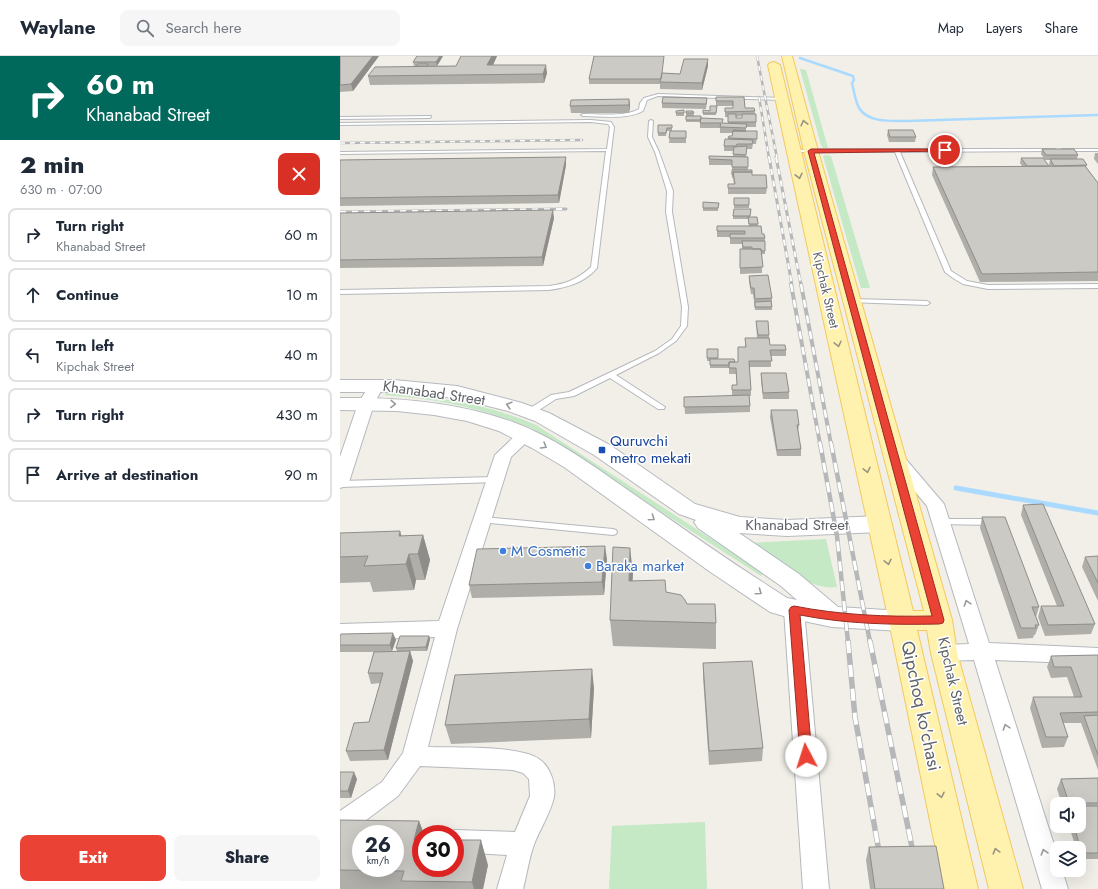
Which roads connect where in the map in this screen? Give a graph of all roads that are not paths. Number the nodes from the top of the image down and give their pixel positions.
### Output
1 (781, 61) edge
2 (782, 99) junction
3 (575, 115) edge
4 (434, 117) dead end
5 (340, 118) edge
6 (651, 121) dead end
7 (340, 124) edge
8 (609, 150) junction
9 (897, 150) junction
10 (1098, 150) edge
11 (802, 151) junction
12 (340, 153) edge
13 (1098, 286) edge
14 (340, 292) edge
15 (852, 301) junction
16 (927, 303) dead end
17 (611, 375) junction
18 (340, 386) edge
19 (371, 394) junction
20 (340, 404) edge
21 (661, 407) dead end
22 (530, 412) junction
23 (525, 436) junction
24 (895, 458) junction
25 (494, 480) junction
26 (340, 483) edge
27 (687, 509) junction
28 (483, 520) junction
29 (941, 522) junction
30 (1001, 522) edge
31 (912, 523) junction
32 (880, 524) junction
33 (613, 532) dead end
34 (794, 610) junction
35 (832, 617) junction
36 (939, 620) junction
37 (902, 621) junction
38 (448, 629) junction
39 (340, 632) edge
40 (982, 651) junction
41 (944, 653) junction
42 (1098, 656) edge
43 (414, 756) junction
44 (340, 825) edge
45 (340, 834) edge
46 (352, 835) edge
47 (464, 841) edge
48 (522, 844) junction
49 (510, 889) edge
50 (816, 889) edge
51 (961, 889) edge
52 (1006, 889) edge
53 (1055, 889) edge

1 - 2 main road, Kipchak Street
11 -> 1 main road, Kipchak Street
2 - 3 lane
2 - 11 main road, Kipchak Street
4 - 5 lane
6 - 17 lane
7 - 8 lane
8 - 12 lane
8 - 14 lane
9 - 10 lane
9 - 11 lane
9 - 13 lane
11 - 15 main road, Kipchak Street
11 -> 32 main road, Kipchak Street
15 - 16 lane
15 - 24 main road, Kipchak Street
17 - 21 lane
17 - 22 lane
18 - 19 street, Khanabad Street
19 - 20 street, Khanabad Street
22 -> 19 street, Khanabad Street
19 -> 23 street, Khanabad Street
19 - 26 street
22 - 27 street, Khanabad Street
23 - 25 street
23 -> 34 street, Khanabad Street
24 - 29 street
24 - 31 main road, Kipchak Street
25 - 26 lane
25 - 28 street
27 - 32 street, Khanabad Street
27 - 35 street
28 - 33 lane
28 - 38 street
29 - 30 lane
40 -> 29 street
31 - 32 main road
31 - 36 main road, Kipchak Street
32 -> 37 main road, Qipchoq ko'chasi
34 - 35 street, Khanabad Street
34 - 50 street
35 - 37 street, Khanabad Street
36 - 37 main road
36 - 41 main road, Kipchak Street
37 -> 51 main road, Qipchoq ko'chasi
38 - 39 street
38 - 43 street
40 - 41 street
40 - 42 street
53 -> 40 street
52 -> 41 main road, Kipchak Street
43 - 44 street
43 - 48 street
45 - 46 street
47 - 48 street
48 - 49 street

